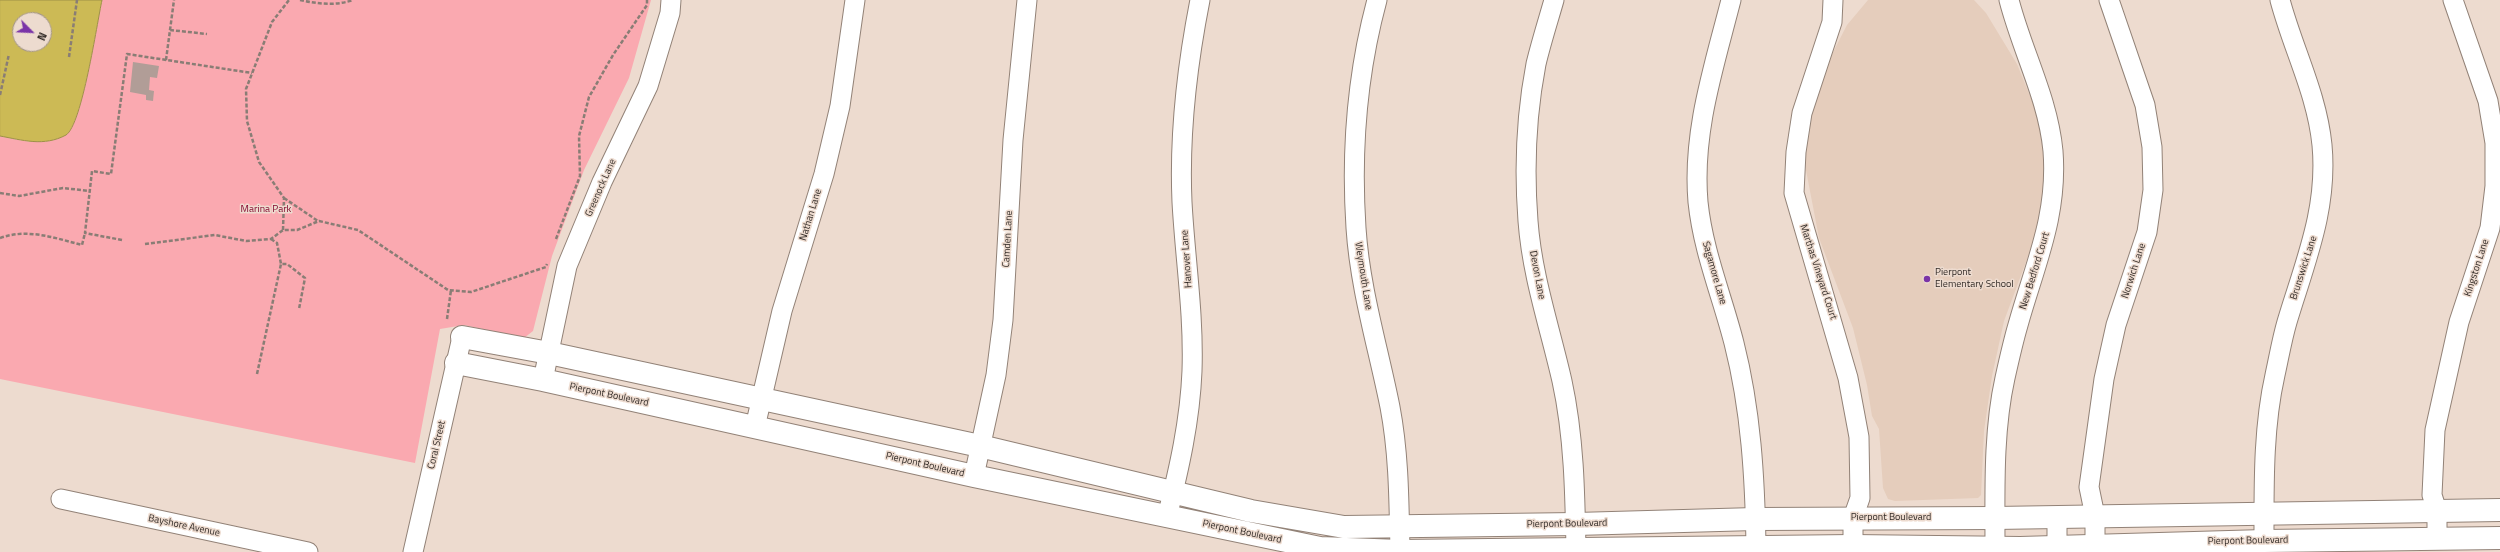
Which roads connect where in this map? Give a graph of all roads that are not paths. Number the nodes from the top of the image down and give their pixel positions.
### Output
1 (671, 0) edge
2 (855, 0) edge
3 (1026, 0) edge
4 (1200, 0) edge
5 (1377, 0) edge
6 (1554, 0) edge
7 (1732, 0) edge
8 (1834, 0) edge
9 (2009, 0) edge
10 (2110, 0) edge
11 (2280, 0) edge
12 (2453, 0) edge
13 (462, 337) joint
14 (549, 353) junction
15 (456, 364) junction
16 (543, 380) junction
17 (762, 398) junction
18 (755, 427) junction
19 (980, 446) junction
20 (974, 476) junction
21 (1173, 493) junction
22 (62, 499) dead end
23 (2500, 510) edge
24 (2437, 511) junction
25 (2264, 514) junction
26 (2057, 516) junction
27 (2095, 516) junction
28 (1167, 517) junction
29 (1756, 518) junction
30 (1853, 518) junction
31 (1995, 518) junction
32 (1576, 524) junction
33 (1400, 526) junction
34 (2437, 538) junction
35 (2500, 538) edge
36 (2264, 541) junction
37 (1853, 546) junction
38 (2095, 546) junction
39 (1756, 547) junction
40 (1995, 547) junction
41 (2057, 549) edge
42 (1576, 550) junction
43 (1400, 551) edge
44 (308, 552) edge
45 (413, 552) edge

1 - 14 street, Greenock Lane
2 - 17 street, Nathan Lane
3 - 19 street, Camden Lane
4 - 21 street, Hanover Lane
5 - 33 street, Weymouth Lane
6 - 32 street, Devon Lane
7 - 29 street, Sagamore Lane
8 - 30 street, Marthas Vineyard Court
9 - 31 street, New Bedford Court
10 - 27 street, Norwich Lane
11 - 25 street, Brunswick Lane
12 - 24 street, Kingston Lane
13 - 14 street, Pierpont Boulevard
13 - 15 street, Coral Street
14 - 16 street, Greenock Lane
14 - 17 street, Pierpont Boulevard
15 - 16 street, Pierpont Boulevard
15 - 45 street, Coral Street
16 - 18 street, Pierpont Boulevard
17 - 18 street, Nathan Lane
17 - 19 street, Pierpont Boulevard
18 - 20 street, Pierpont Boulevard
19 - 20 street, Camden Lane
19 - 21 street, Pierpont Boulevard
20 - 28 street, Pierpont Boulevard
21 - 28 street, Hanover Lane
21 - 33 street, Pierpont Boulevard
22 - 44 street, Bayshore Avenue
23 - 24 street, Pierpont Boulevard
24 - 25 street, Pierpont Boulevard
24 - 34 street, Kingston Lane
25 - 27 street, Pierpont Boulevard
25 - 36 street, Brunswick Lane
26 - 27 street, Pierpont Boulevard
26 - 31 street, Pierpont Boulevard
26 - 41 street
27 - 38 street, Norwich Lane
28 - 43 street, Pierpont Boulevard
29 - 30 street, Pierpont Boulevard
29 - 32 street, Pierpont Boulevard
29 - 39 street, Sagamore Lane
30 - 31 street, Pierpont Boulevard
30 - 37 street, Marthas Vineyard Court
31 - 40 street, New Bedford Court
32 - 33 street, Pierpont Boulevard
32 - 42 street, Devon Lane
33 - 43 street, Weymouth Lane
34 - 35 street, Pierpont Boulevard
34 - 36 street, Pierpont Boulevard
36 - 38 street, Pierpont Boulevard
37 - 39 street, Pierpont Boulevard
37 - 40 street, Pierpont Boulevard
38 - 41 street, Pierpont Boulevard
39 - 42 street, Pierpont Boulevard
40 - 41 street, Pierpont Boulevard
42 - 43 street, Pierpont Boulevard

